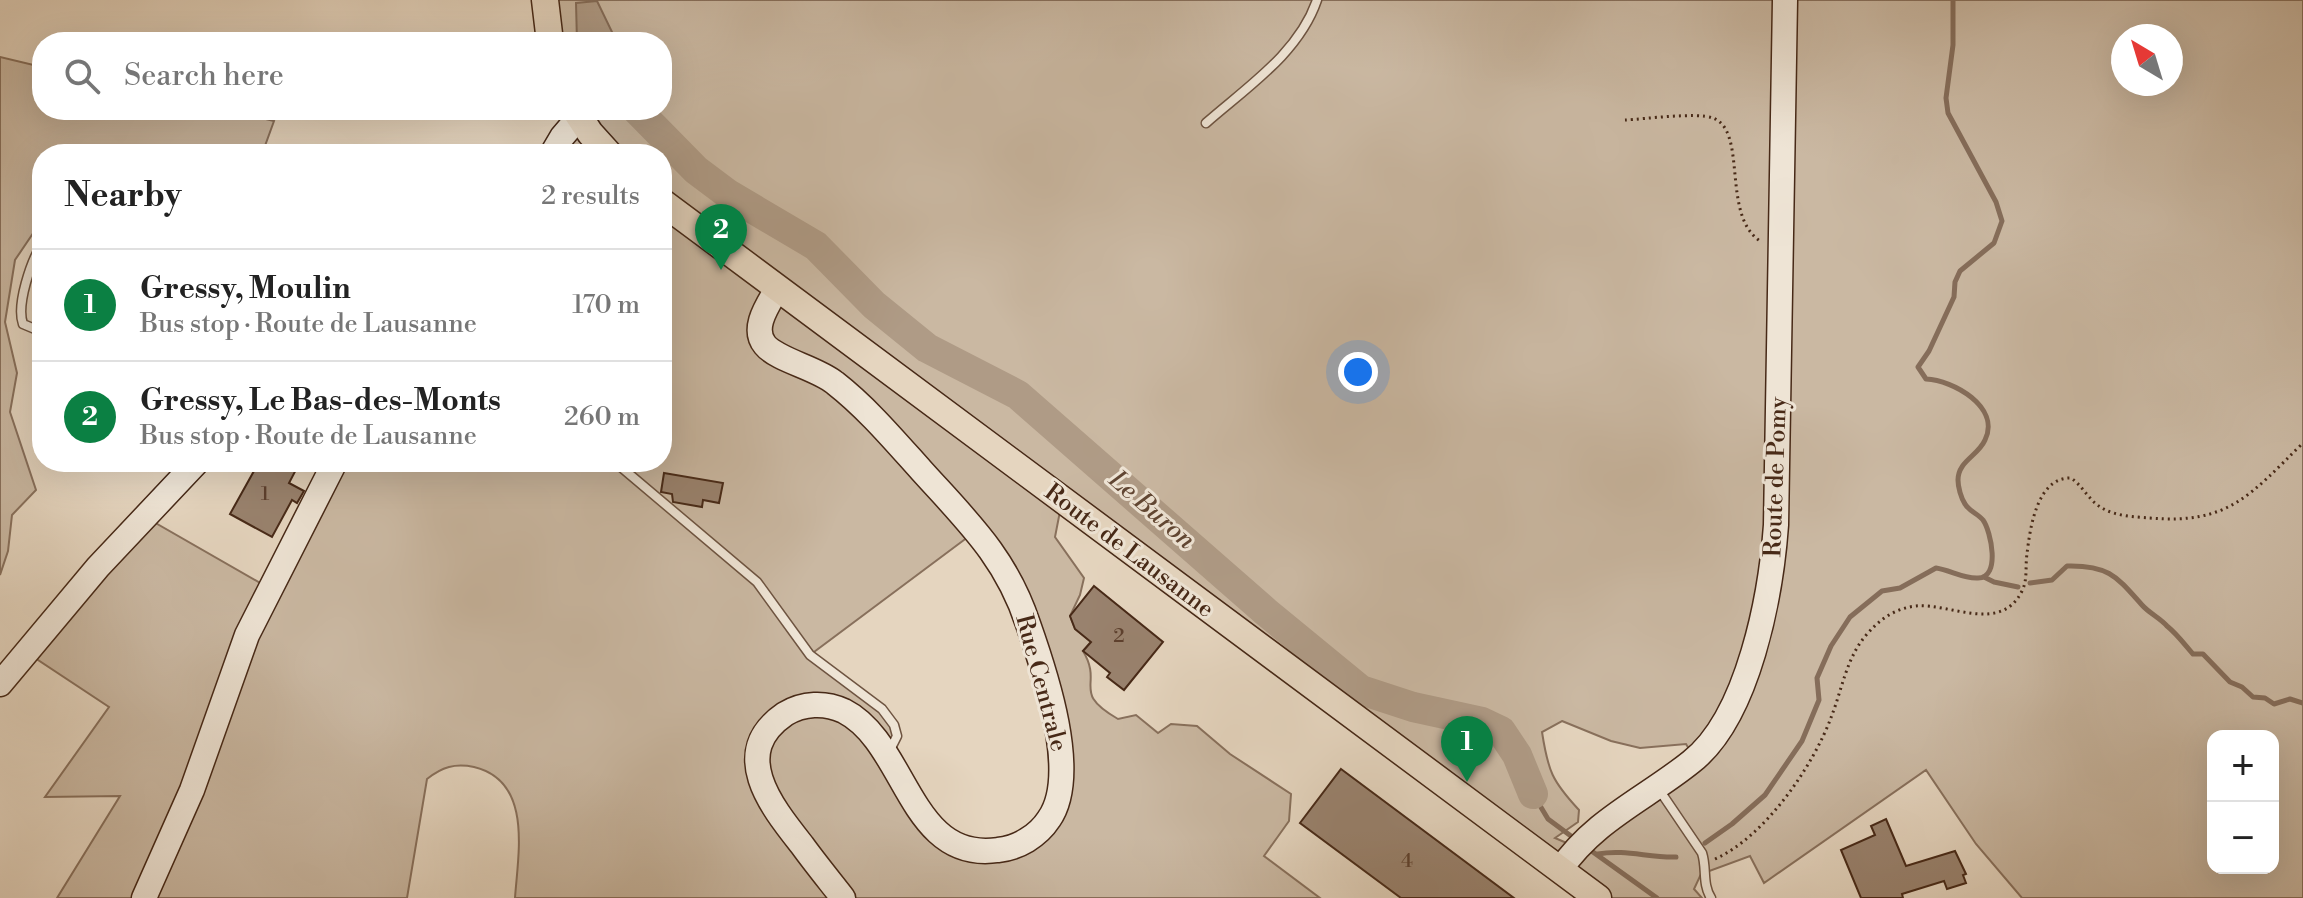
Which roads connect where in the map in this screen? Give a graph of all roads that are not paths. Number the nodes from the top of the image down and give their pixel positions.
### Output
1 (545, 0) edge
2 (1317, 0) edge
3 (1785, 0) edge
4 (549, 32) edge
5 (573, 120) edge
6 (582, 120) edge
7 (1206, 123) dead end
8 (558, 144) edge
9 (601, 144) edge
10 (672, 210) edge
11 (32, 263) edge
12 (777, 289) junction
13 (32, 328) edge
14 (188, 472) edge
15 (330, 472) edge
16 (627, 472) edge
17 (0, 684) edge
18 (887, 755) junction
19 (1657, 788) junction
20 (1566, 862) junction
21 (144, 898) edge
22 (843, 898) edge
23 (1598, 898) edge
24 (1711, 898) edge

1 - 4 main road
2 - 7 lane
3 - 19 street, Route de Pomy
5 - 8 street
6 - 9 main road
10 - 12 main road, Route de Lausanne
11 - 13 lane
12 - 18 street, Rue Centrale
12 - 20 main road, Route de Lausanne
14 - 17 street
15 - 21 street
16 - 18 lane
18 - 22 street, Rue Centrale
19 - 20 street, Route de Pomy
19 - 24 lane
20 - 23 main road, Route de Lausanne

